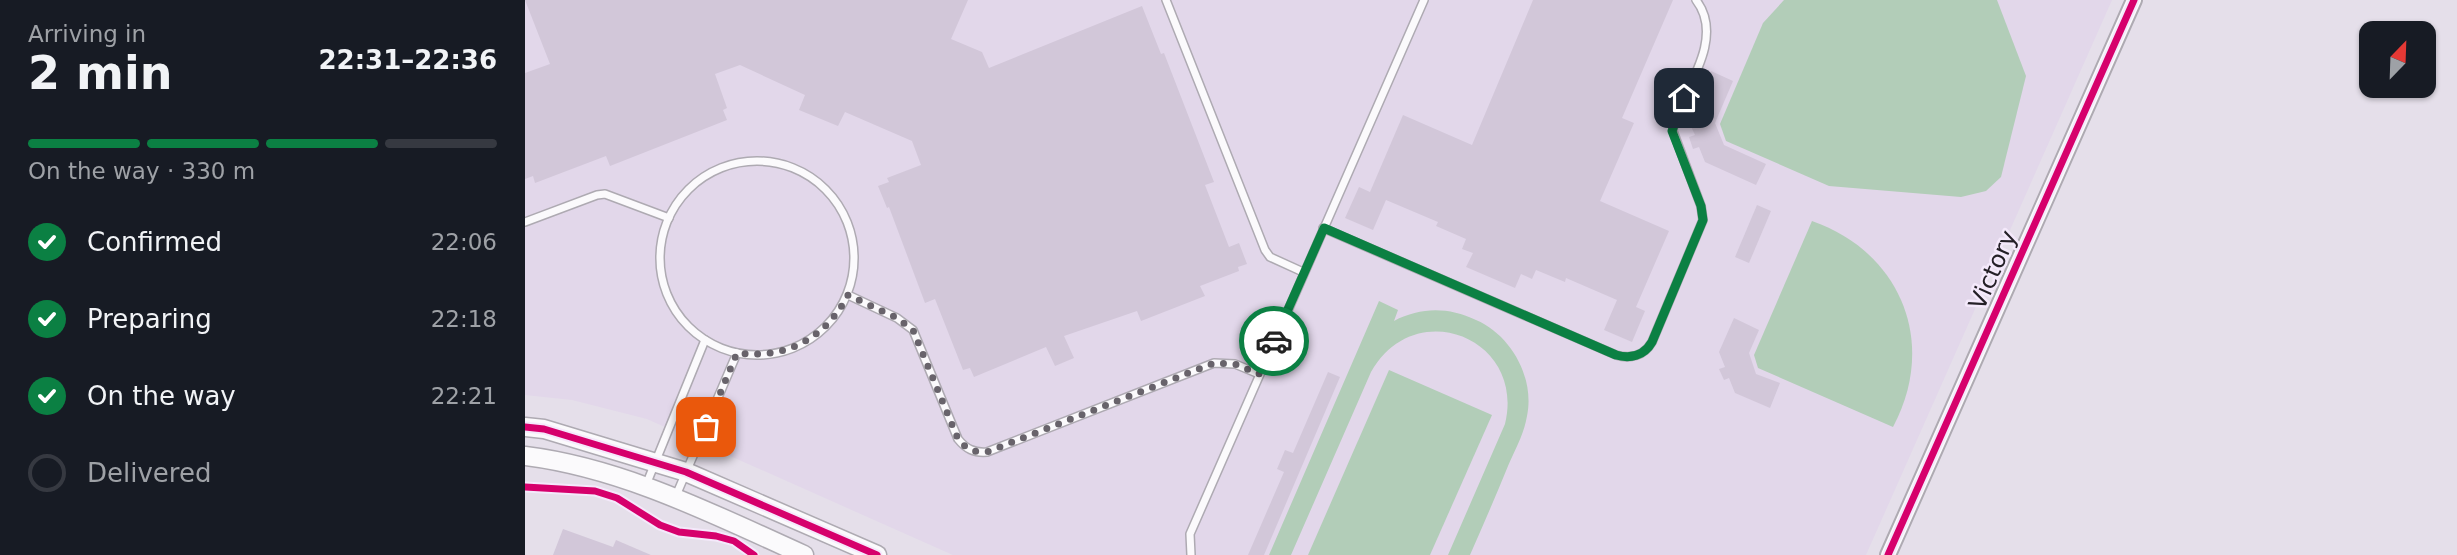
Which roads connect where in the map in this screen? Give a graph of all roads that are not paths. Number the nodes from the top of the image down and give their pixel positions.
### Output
1 (1166, 0) edge
2 (1424, 0) edge
3 (1696, 0) edge
4 (2134, 0) edge
5 (669, 218) junction
6 (525, 222) edge
7 (1324, 228) junction
8 (1303, 272) junction
9 (848, 295) junction
10 (705, 340) junction
11 (737, 353) junction
12 (1259, 374) junction
13 (525, 427) edge
14 (525, 456) edge
15 (655, 461) junction
16 (686, 472) junction
17 (645, 488) junction
18 (675, 499) junction
19 (804, 555) edge
20 (877, 555) edge
21 (1191, 555) edge
22 (1888, 555) edge

1 - 8 lane
2 - 7 lane
3 - 7 lane
4 - 22 street, Victory
5 - 6 lane
5 - 9 lane
5 - 10 lane
7 - 8 lane
8 - 12 lane
9 - 11 lane
9 - 12 lane
10 - 11 lane
10 - 15 lane
11 - 16 lane
12 - 21 lane
13 - 15 street
14 - 17 street
15 - 16 street
15 - 17 lane
16 - 18 lane
16 - 20 street
17 - 18 street
18 - 19 street

